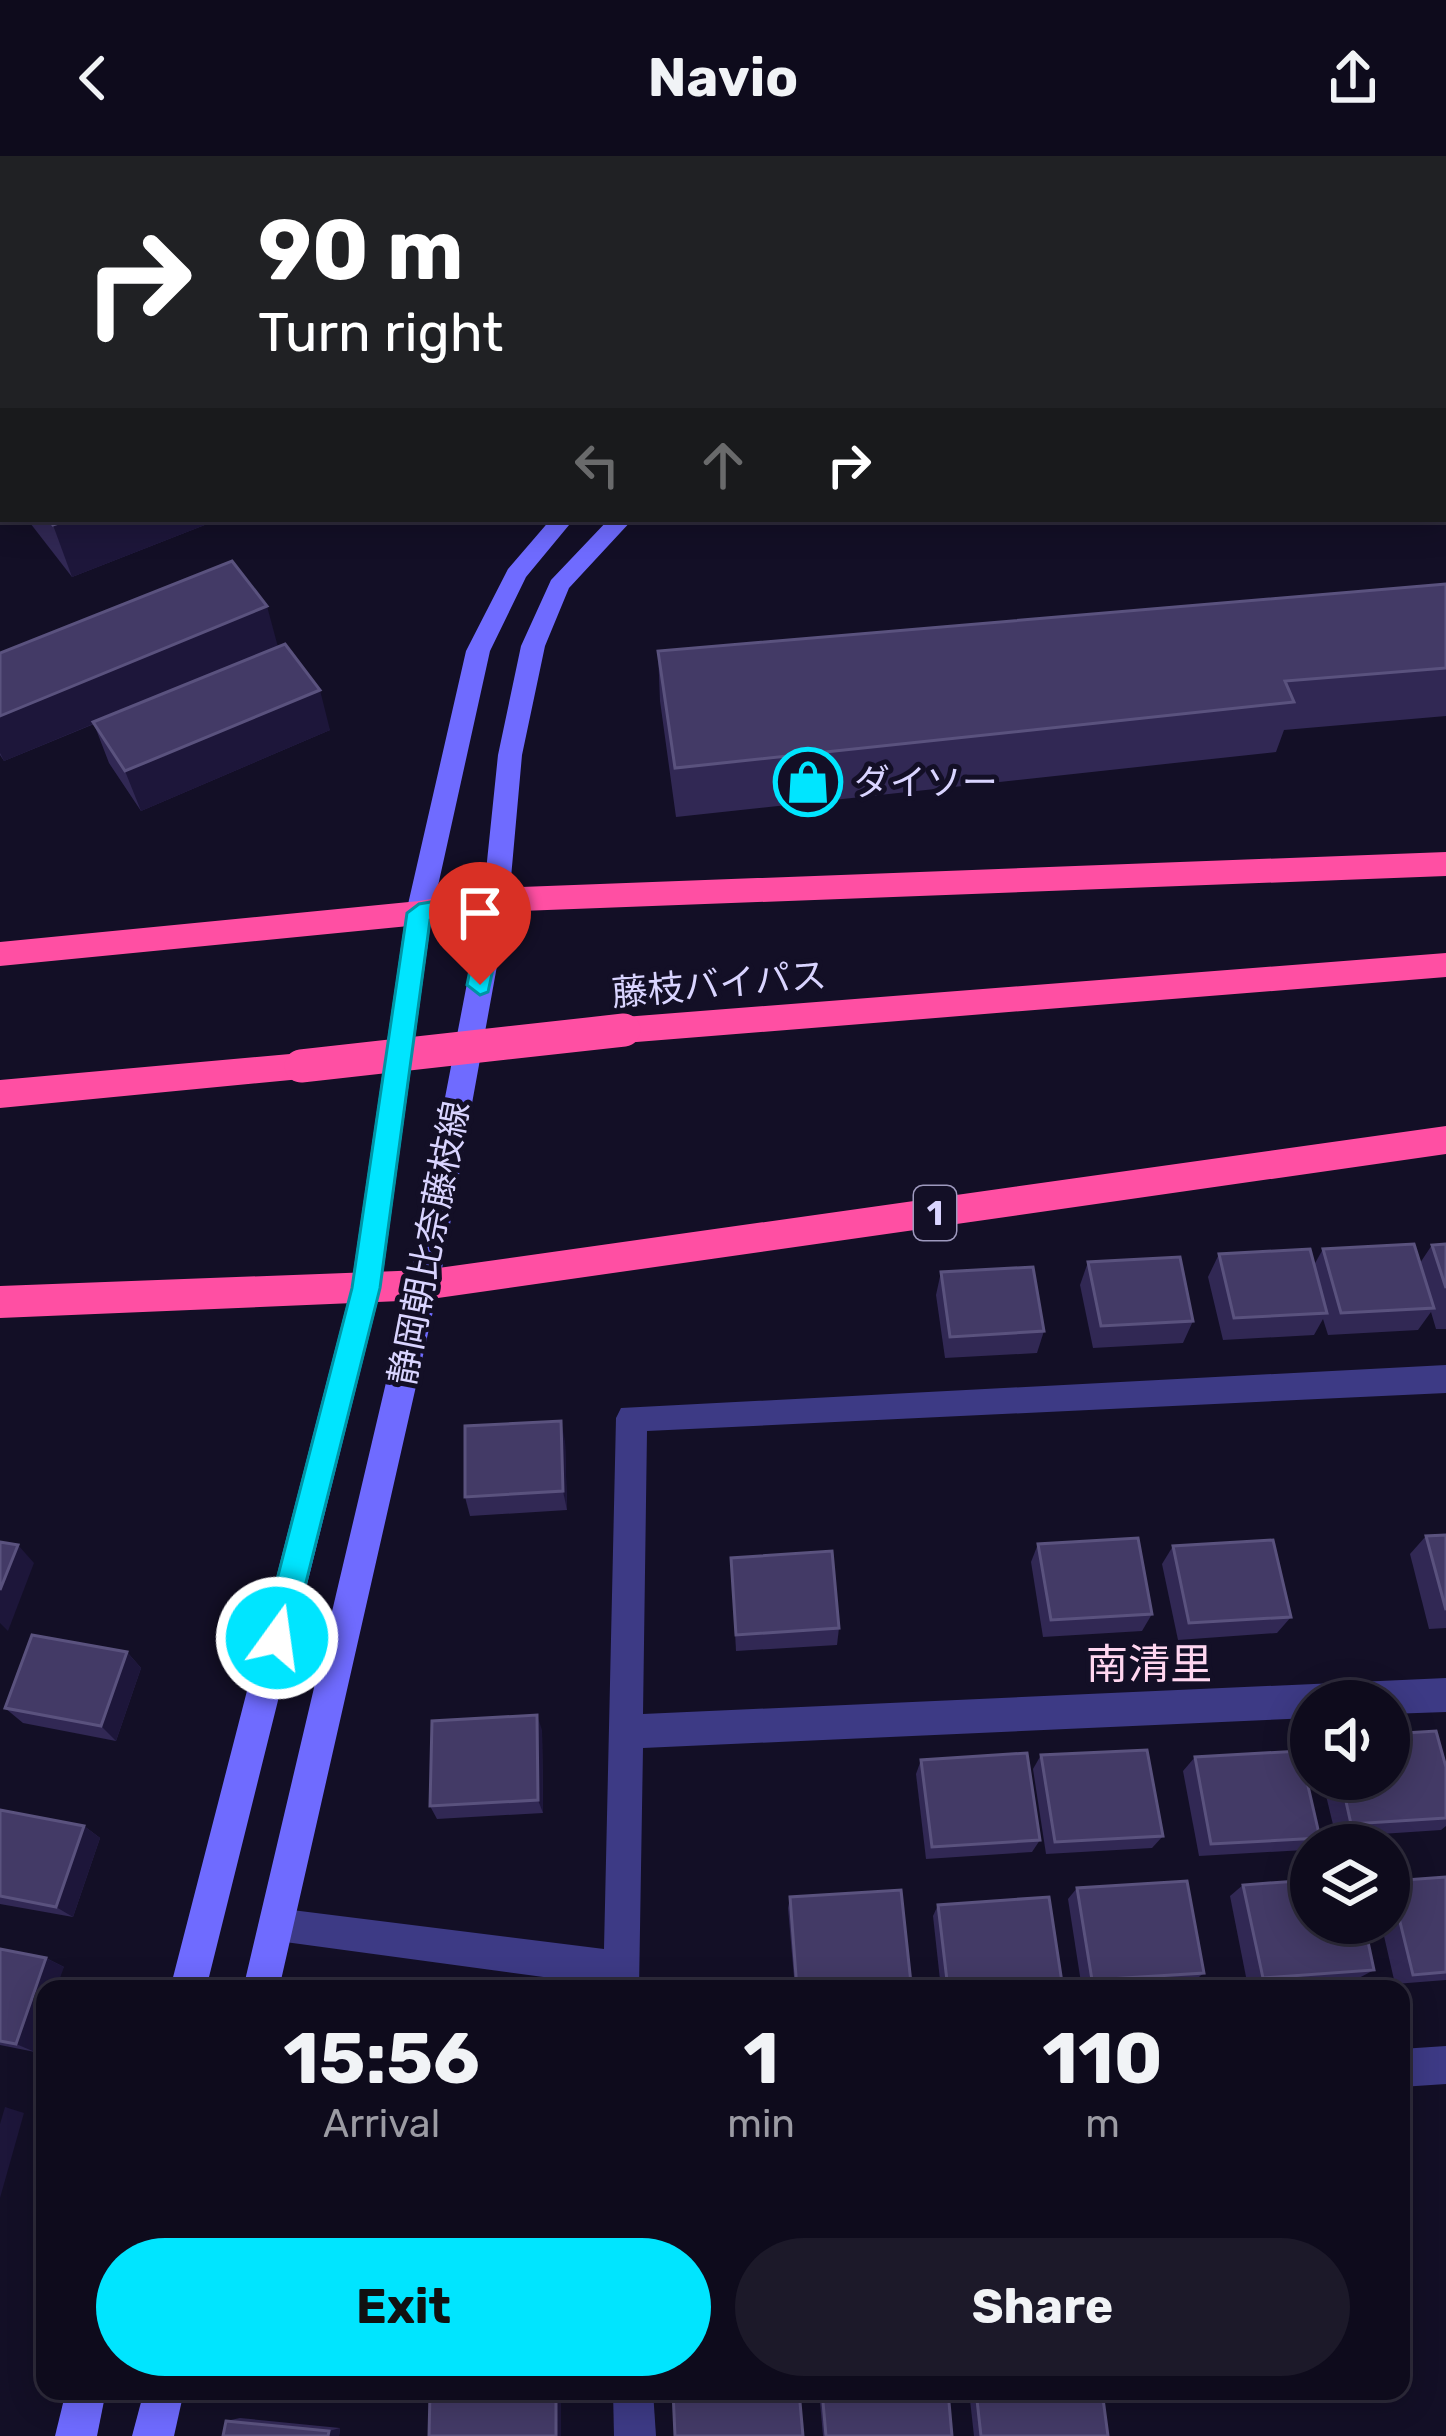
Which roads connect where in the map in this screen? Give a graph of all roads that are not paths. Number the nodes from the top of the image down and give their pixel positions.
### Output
1 (560, 522) edge
2 (619, 522) edge
3 (1446, 864) edge
4 (496, 900) junction
5 (419, 913) junction
6 (0, 954) edge
7 (1446, 965) edge
8 (0, 1094) edge
9 (1446, 1140) edge
10 (424, 1285) junction
11 (366, 1288) junction
12 (0, 1302) edge
13 (1446, 1379) edge
14 (1446, 1695) edge
15 (626, 1732) junction
16 (276, 1926) junction
17 (621, 1979) edge
18 (190, 1980) edge
19 (263, 1980) edge
20 (1446, 2065) edge
21 (1410, 2067) edge
22 (84, 2400) edge
23 (162, 2400) edge
24 (633, 2400) edge
25 (76, 2436) edge
26 (153, 2436) edge
27 (634, 2436) edge

1 - 5 main road, 静岡朝比奈藤枝線
2 - 4 main road, 静岡朝比奈藤枝線
3 - 4 highway
4 - 5 highway
4 - 10 main road, 静岡朝比奈藤枝線
5 - 6 highway
5 - 11 main road, 静岡朝比奈藤枝線
7 - 8 highway, 藤枝バイパス, bridge
9 - 10 highway, 1
10 - 11 highway, 1
10 - 16 main road, 静岡朝比奈藤枝線
11 - 12 highway, 1
11 - 18 main road, 静岡朝比奈藤枝線
13 - 15 street
14 - 15 street
15 - 17 street
16 - 17 street
16 - 19 main road, 静岡朝比奈藤枝線
20 - 21 street
22 - 25 main road
23 - 26 main road
24 - 27 street

